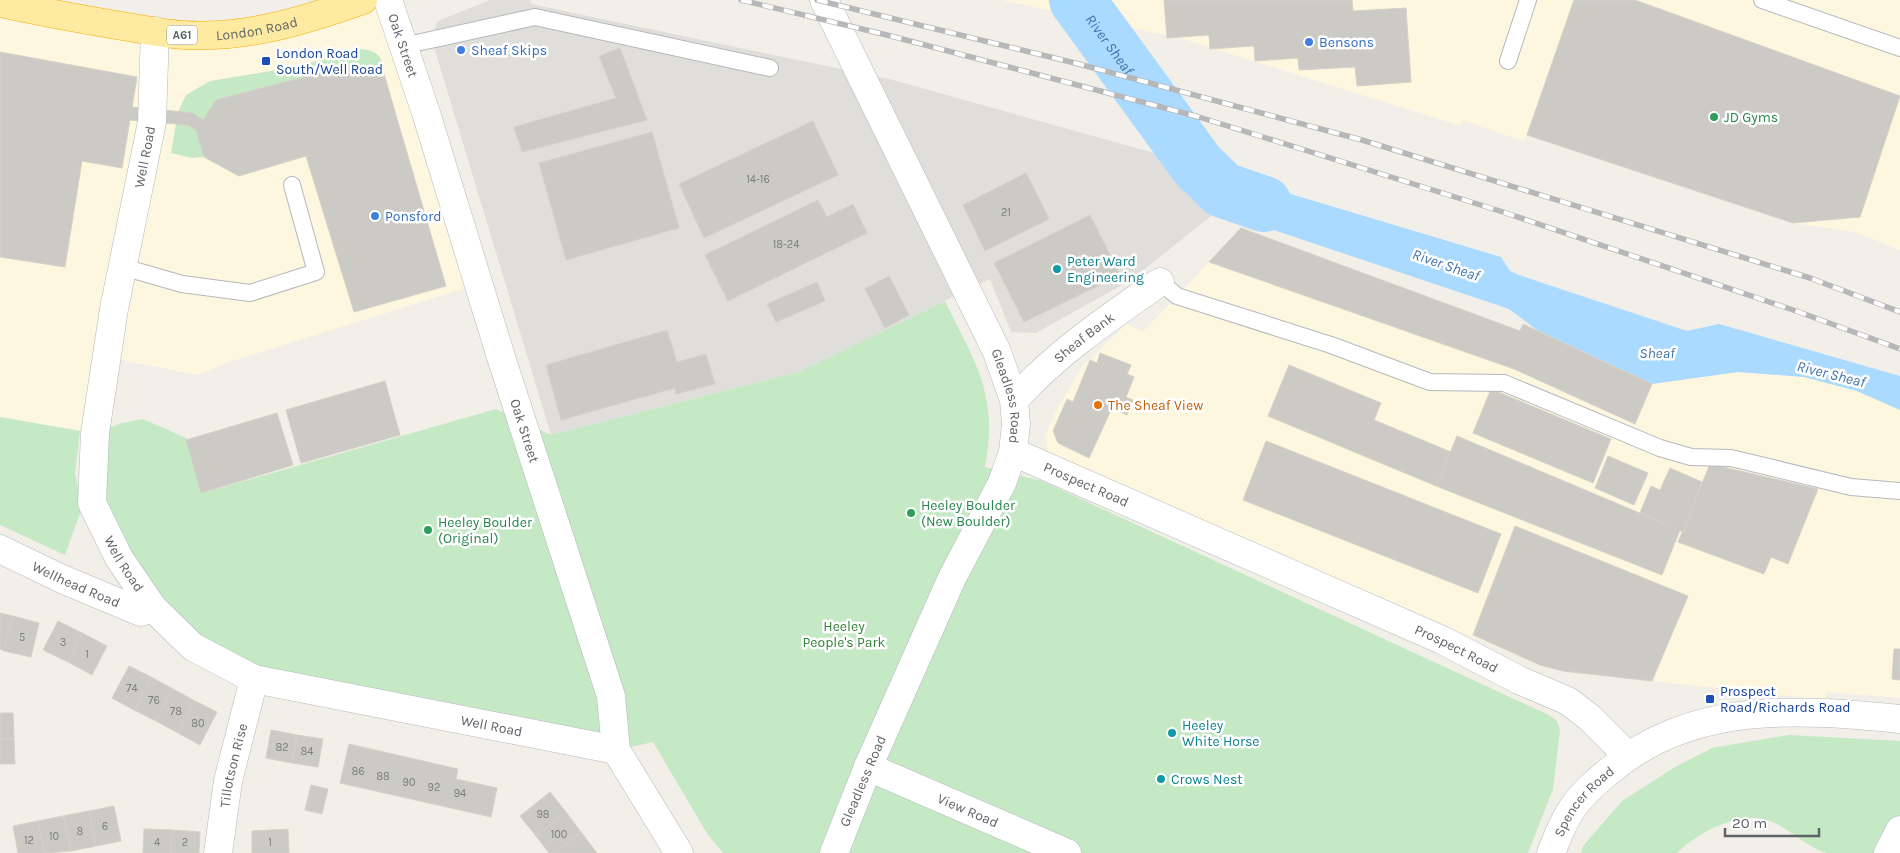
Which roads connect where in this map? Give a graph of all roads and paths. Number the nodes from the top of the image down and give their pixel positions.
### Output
1 (363, 0) edge
2 (388, 0) edge
3 (824, 0) edge
4 (1528, 0) edge
5 (1762, 0) edge
6 (0, 3) edge
7 (155, 31) junction
8 (403, 46) junction
9 (1900, 48) edge
10 (1508, 61) dead end
11 (770, 68) dead end
12 (292, 185) dead end
13 (123, 267) junction
14 (1160, 282) joint
15 (1014, 400) junction
16 (1013, 452) junction
17 (1900, 491) edge
18 (0, 549) edge
19 (153, 608) junction
20 (254, 679) junction
21 (1900, 718) edge
22 (616, 750) junction
23 (1628, 756) junction
24 (868, 767) junction
25 (1900, 830) edge
26 (218, 853) edge
27 (680, 853) edge
28 (834, 853) edge
29 (1067, 853) edge
30 (1551, 853) edge
31 (1888, 853) edge

1 - 7 highway, London Road / A61
2 - 8 street, Oak Street
3 - 15 street, Gleadless Road
4 - 10 lane
5 - 9 lane
6 - 7 highway, London Road / A61
7 - 13 street, Well Road
8 - 11 lane
8 - 22 street, Oak Street
12 - 13 lane
13 - 19 street, Well Road
14 - 15 street, Sheaf Bank
14 - 17 lane
15 - 16 street, Gleadless Road
16 - 23 street, Prospect Road
16 - 24 street, Gleadless Road
18 - 19 street, Wellhead Road
19 - 20 street, Well Road
20 - 22 street, Well Road
20 - 26 street, Tillotson Rise
21 - 23 street
22 - 27 street, Oak Street
23 - 30 street, Spencer Road
24 - 28 street, Gleadless Road
24 - 29 street, View Road
25 - 31 street

